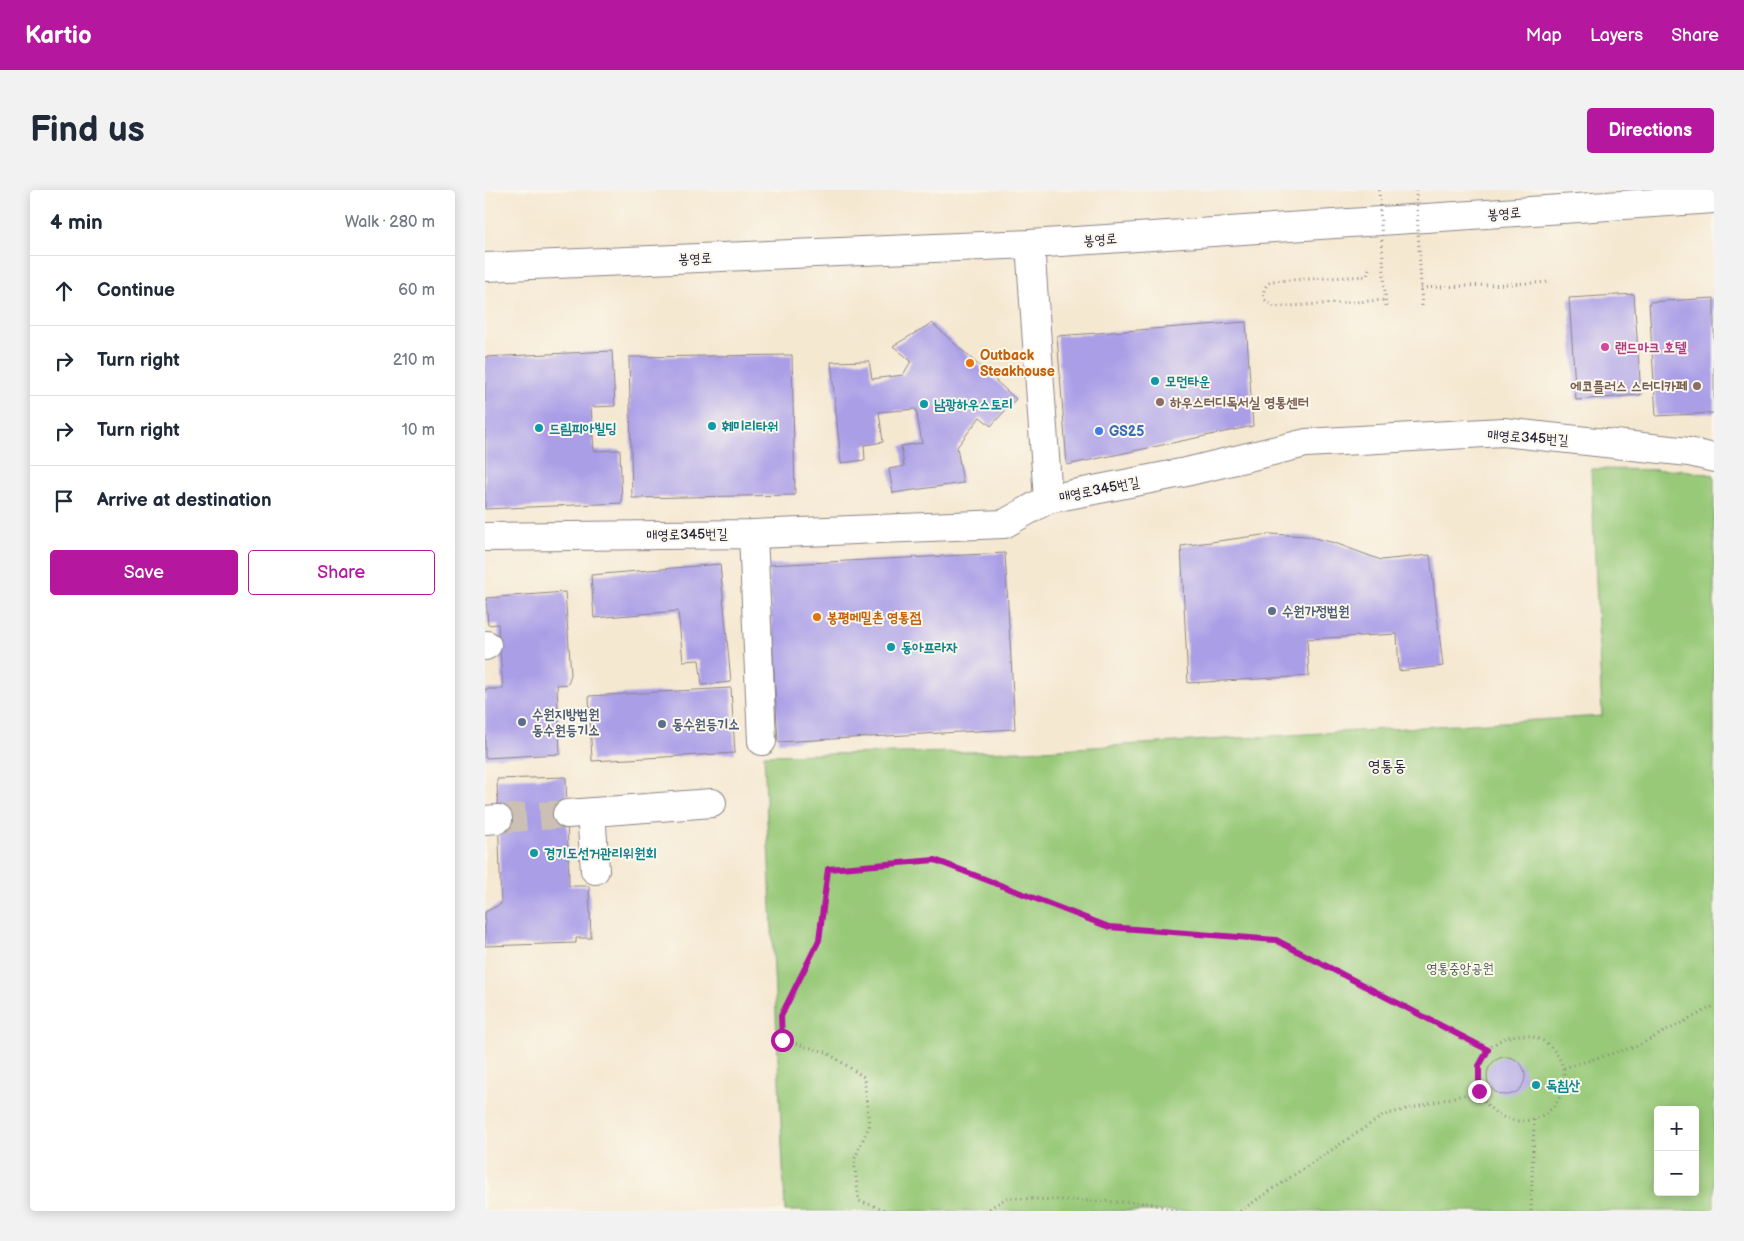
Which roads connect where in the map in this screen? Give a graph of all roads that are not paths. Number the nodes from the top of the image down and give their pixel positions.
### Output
1 (1714, 200) edge
2 (1030, 244) junction
3 (485, 267) edge
4 (1714, 458) edge
5 (1048, 499) junction
6 (753, 534) junction
7 (485, 537) edge
8 (763, 741) dead end
9 (712, 803) dead end
10 (595, 870) dead end

1 - 2 street, 봉영로
2 - 3 street, 봉영로
2 - 5 street
4 - 5 street, 매영로345번길
5 - 6 street, 매영로345번길
6 - 7 street, 매영로345번길
6 - 8 street
9 - 10 street

